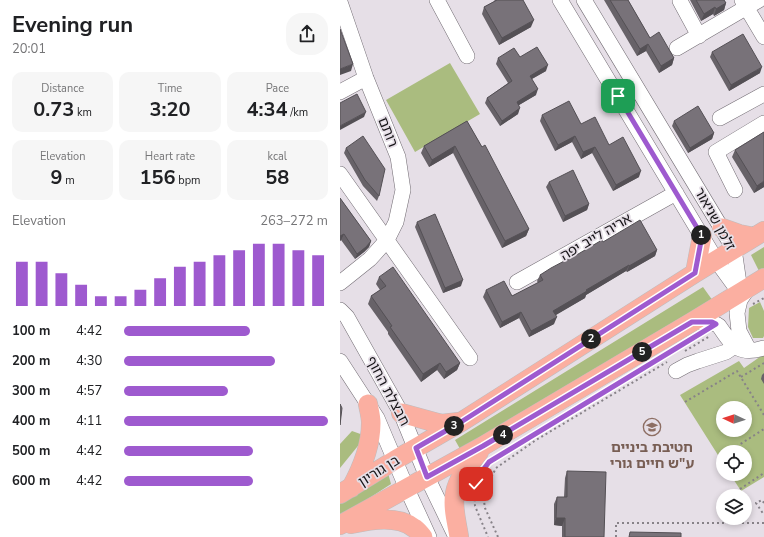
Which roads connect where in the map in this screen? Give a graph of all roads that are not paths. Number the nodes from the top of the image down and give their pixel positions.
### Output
1 (437, 0) edge
2 (560, 0) edge
3 (584, 0) edge
4 (680, 1) edge
5 (340, 2) edge
6 (749, 3) edge
7 (699, 36) junction
8 (764, 37) edge
9 (677, 48) dead end
10 (467, 56) dead end
11 (366, 78) junction
12 (340, 92) edge
13 (764, 94) edge
14 (720, 118) dead end
15 (764, 123) edge
16 (340, 174) edge
17 (734, 190) dead end
18 (676, 192) junction
19 (722, 228) junction
20 (759, 234) edge
21 (702, 236) junction
22 (387, 240) junction
23 (734, 249) junction
24 (370, 259) junction
25 (716, 260) junction
26 (340, 270) edge
27 (695, 273) junction
28 (764, 278) edge
29 (517, 282) dead end
30 (340, 283) edge
31 (744, 290) junction
32 (340, 310) edge
33 (692, 322) junction
34 (742, 346) junction
35 (764, 348) edge
36 (470, 358) dead end
37 (340, 361) edge
38 (674, 365) road end
39 (368, 404) junction
40 (401, 413) junction
41 (461, 422) junction
42 (416, 448) junction
43 (486, 454) junction
44 (395, 460) junction
45 (427, 477) junction
46 (407, 489) junction
47 (345, 491) edge
48 (340, 526) edge
49 (423, 537) edge
50 (429, 537) edge
51 (457, 537) edge

1 - 10 street
2 - 18 street, זלמן שניאור
3 - 19 street, זלמן שניאור
4 - 7 street
5 - 11 street, רותם
6 - 7 street
6 - 8 street
7 - 9 street
11 - 12 street
11 - 22 street, רותם
13 - 14 street
15 - 17 street
16 - 22 street
18 - 21 street, זלמן שניאור
18 - 29 street, אריה לייב יפה
19 - 20 main road
19 - 23 street, זלמן שניאור
20 - 23 main road, בן גוריון
21 - 25 street, זלמן שניאור
21 - 27 main road
22 - 24 street, רותם
22 - 36 street
23 - 25 main road, בן גוריון
23 - 31 street, זלמן שניאור
24 - 26 street, רותם
24 - 30 street, רותם
25 - 27 main road, בן גוריון
25 - 31 street, זלמן שניאור
27 - 41 main road, בן גוריון
28 - 31 main road, בן גוריון
31 - 33 main road, בן גוריון
31 - 34 street
32 - 40 street, חבצלת החוף
33 - 34 street
33 - 43 main road, בן גוריון
34 - 35 street
34 - 38 street
37 - 39 street, חבצלת החוף
39 - 44 street, חבצלת החוף
39 - 47 main road
40 - 41 main road
40 - 42 street, חבצלת החוף
41 - 42 main road, בן גוריון
42 - 44 main road, בן גוריון
42 - 45 street, חבצלת החוף
43 - 45 main road, בן גוריון
43 - 51 main road
44 - 46 street, חבצלת החוף
44 - 47 main road, בן גוריון
45 - 46 main road, בן גוריון
45 - 51 street, חבצלת החוף
46 - 48 main road, בן גוריון
46 - 50 street, חבצלת החוף
48 - 49 main road

